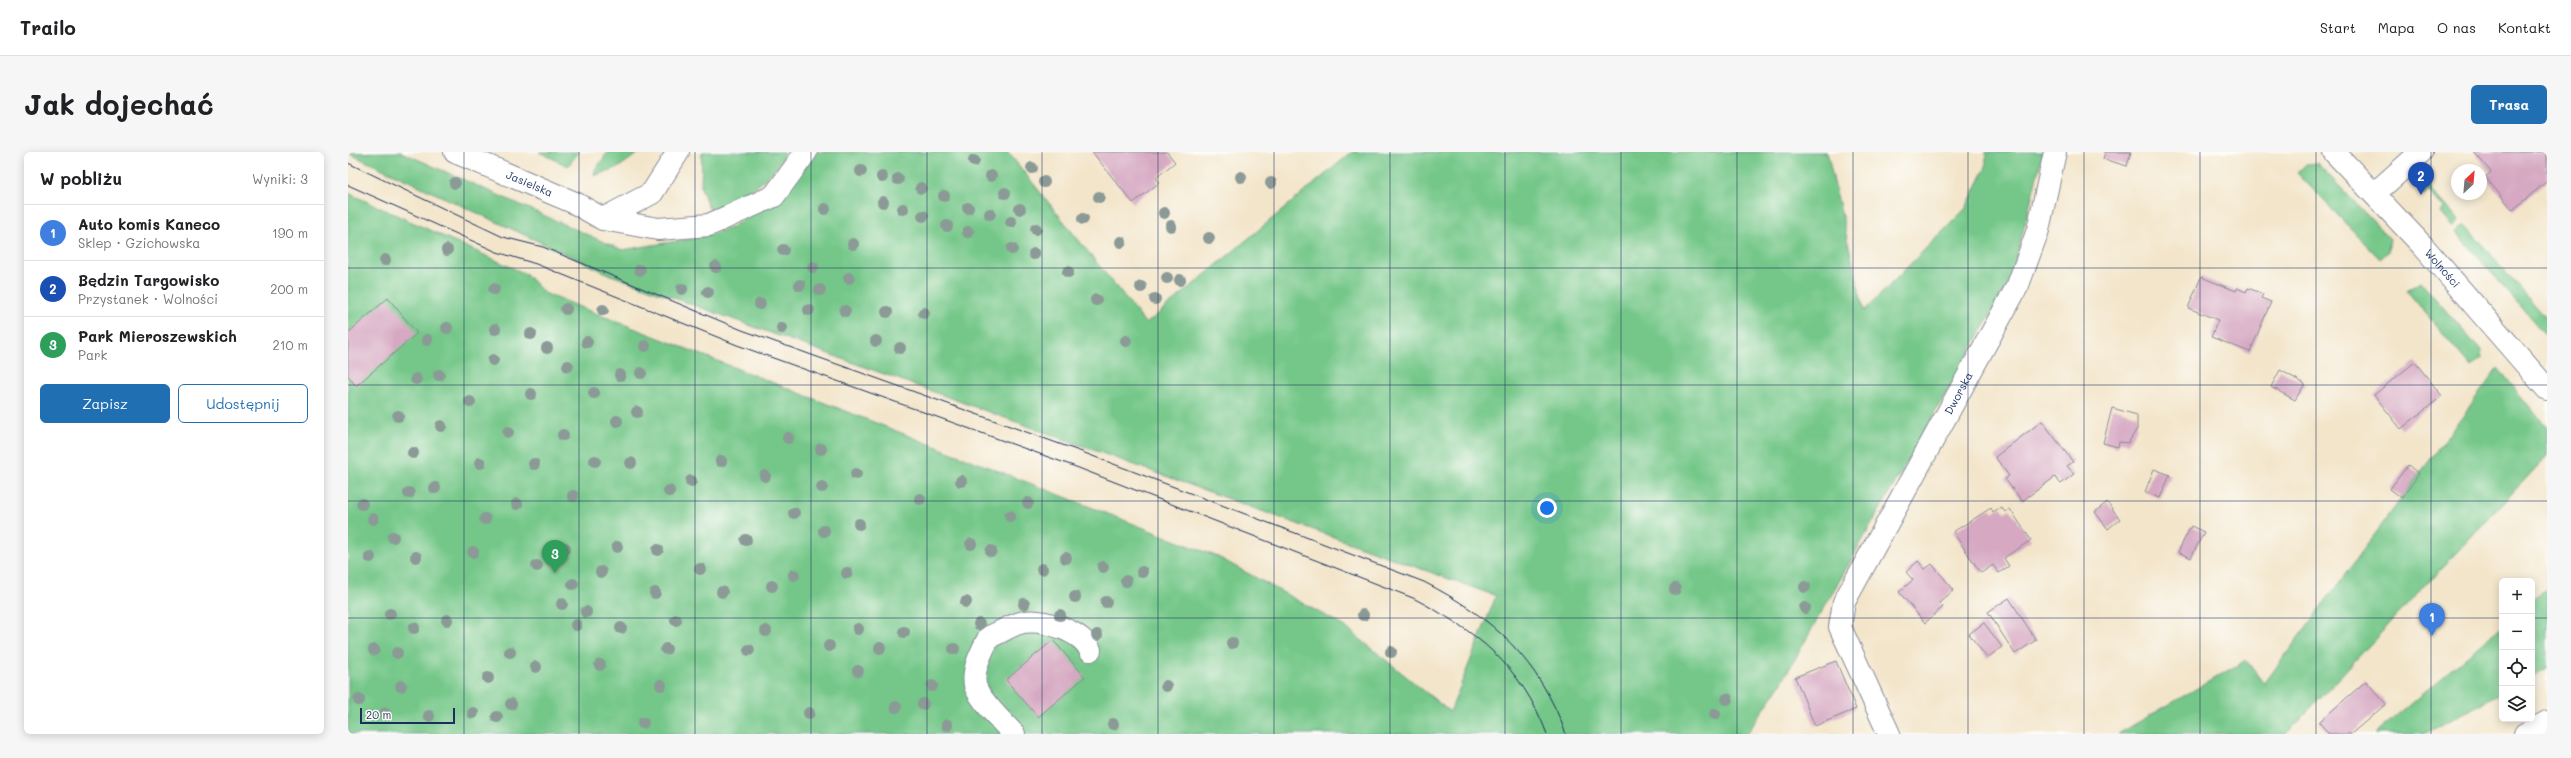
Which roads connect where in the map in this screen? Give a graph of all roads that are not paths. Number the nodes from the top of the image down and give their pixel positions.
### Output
1 (455, 152) edge
2 (678, 152) edge
3 (806, 152) edge
4 (2055, 152) edge
5 (2334, 152) edge
6 (2421, 152) edge
7 (2374, 194) junction
8 (603, 219) junction
9 (2547, 389) edge
10 (1090, 650) dead end
11 (2547, 722) edge
12 (1014, 734) edge
13 (1889, 734) edge
14 (2525, 734) edge

1 - 8 street, Jasielska
2 - 8 street
3 - 8 street, Jasielska
4 - 13 street, Dworska
5 - 7 street, Wolności
6 - 7 street
7 - 9 street, Wolności
10 - 12 street
11 - 14 street

